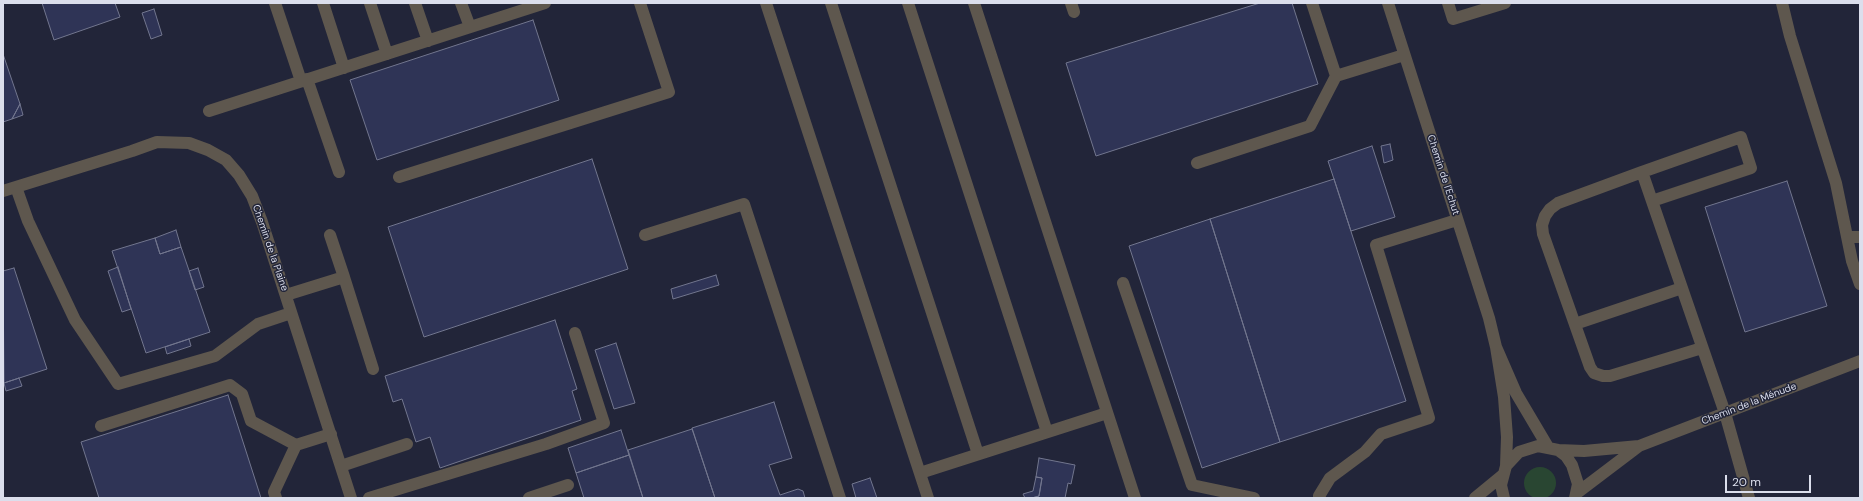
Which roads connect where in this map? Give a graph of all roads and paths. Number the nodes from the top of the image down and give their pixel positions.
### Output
1 (275, 3) edge
2 (323, 3) edge
3 (370, 3) edge
4 (415, 3) edge
5 (461, 3) edge
6 (545, 3) edge
7 (640, 3) edge
8 (766, 3) edge
9 (831, 3) edge
10 (908, 3) edge
11 (974, 3) edge
12 (1312, 3) edge
13 (1388, 3) edge
14 (1448, 3) edge
15 (1505, 3) edge
16 (1782, 3) edge
17 (515, 8) edge
18 (470, 27) junction
19 (428, 41) junction
20 (387, 54) junction
21 (1404, 55) junction
22 (344, 68) junction
23 (1336, 76) junction
24 (304, 80) junction
25 (209, 111) dead end
26 (1197, 164) dead end
27 (339, 172) dead end
28 (1642, 172) junction
29 (399, 177) dead end
30 (16, 187) junction
31 (3, 191) edge
32 (1652, 201) junction
33 (1457, 220) junction
34 (330, 235) dead end
35 (645, 235) dead end
36 (1847, 237) junction
37 (1860, 237) edge
38 (344, 278) junction
39 (1123, 283) dead end
40 (1860, 284) edge
41 (1682, 288) junction
42 (286, 295) junction
43 (291, 313) junction
44 (1575, 324) junction
45 (575, 333) dead end
46 (1496, 346) junction
47 (1702, 348) junction
48 (1860, 360) edge
49 (373, 369) dead end
50 (1107, 413) junction
51 (1725, 413) junction
52 (101, 426) dead end
53 (1047, 432) junction
54 (331, 434) junction
55 (407, 444) dead end
56 (296, 445) junction
57 (1639, 446) junction
58 (1553, 449) junction
59 (978, 454) junction
60 (341, 466) junction
61 (1504, 470) junction
62 (920, 473) junction
63 (568, 485) dead end
64 (1576, 496) edge
65 (276, 498) edge
66 (351, 498) edge
67 (369, 498) edge
68 (529, 498) edge
69 (840, 498) edge
70 (928, 498) edge
71 (1135, 498) edge
72 (1254, 498) edge
73 (1320, 498) edge
74 (1475, 498) edge
75 (1504, 498) edge
76 (1749, 498) edge

1 - 24 street
2 - 22 street
3 - 20 street
4 - 19 street
5 - 18 street
6 - 17 street
7 - 29 street
8 - 62 street
9 - 59 street
10 - 53 street
11 - 50 street
12 - 23 street
13 - 21 street, Chemin de l'Echut
14 - 15 street
16 - 36 street
17 - 18 street
18 - 19 street
19 - 20 street
20 - 22 street
21 - 23 street
21 - 33 street, Chemin de l'Echut
22 - 24 street
23 - 26 street
24 - 25 street
24 - 27 street
28 - 32 street
28 - 32 street
28 - 44 street
30 - 31 street, Chemin de la Plaine
30 - 42 street, Chemin de la Plaine
30 - 43 street
32 - 41 street
33 - 46 street, Chemin de l'Echut
33 - 73 street
34 - 38 street
35 - 69 street
36 - 37 street
36 - 40 street
38 - 42 street
38 - 49 street
39 - 72 street
41 - 44 street
41 - 47 street
42 - 43 street, Chemin de la Plaine
43 - 54 street, Chemin de la Plaine
44 - 47 street
45 - 67 street
46 - 58 street, Chemin de l'Echut
46 - 61 street, Chemin de l'Echut
47 - 51 street
48 - 51 street, Chemin de la Ménude
50 - 53 street
50 - 71 street
51 - 57 street, Chemin de la Ménude
51 - 76 street
52 - 56 street
53 - 59 street
54 - 56 street
54 - 60 street, Chemin de la Plaine
55 - 60 street
56 - 65 street
57 - 58 street, Chemin de la Ménude
57 - 64 street, Chemin de la Ménude
58 - 61 street, Chemin de la Ménude
58 - 64 street, Chemin de l'Echut
59 - 62 street
60 - 66 street, Chemin de la Plaine
61 - 74 street
61 - 75 street, Chemin de l'Echut
62 - 70 street
63 - 68 street

